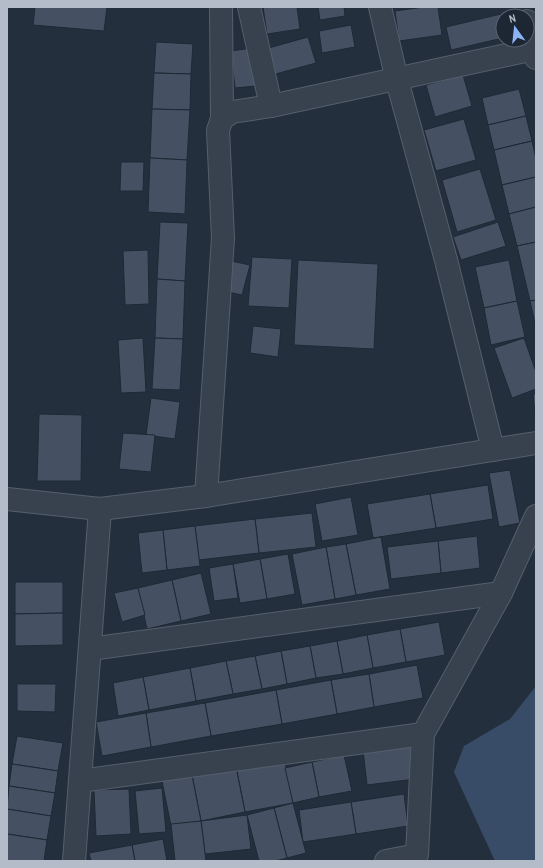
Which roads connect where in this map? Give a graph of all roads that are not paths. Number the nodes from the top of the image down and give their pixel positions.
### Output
1 (221, 7) edge
2 (249, 7) edge
3 (380, 7) edge
4 (535, 54) edge
5 (396, 80) junction
6 (271, 106) junction
7 (222, 120) junction
8 (536, 443) edge
9 (493, 450) junction
10 (206, 496) junction
11 (7, 499) edge
12 (100, 509) junction
13 (536, 516) edge
14 (501, 593) junction
15 (90, 649) junction
16 (423, 734) junction
17 (80, 781) junction
18 (74, 861) edge
19 (386, 861) edge

1 - 7 street
2 - 6 street
3 - 5 street
4 - 5 street
5 - 6 street
5 - 9 street
6 - 7 street
7 - 10 street
8 - 9 street
9 - 10 street
10 - 12 street
11 - 12 street
12 - 15 street
13 - 14 street
14 - 15 street
14 - 16 street
15 - 17 street
16 - 17 street
16 - 19 street
17 - 18 street

